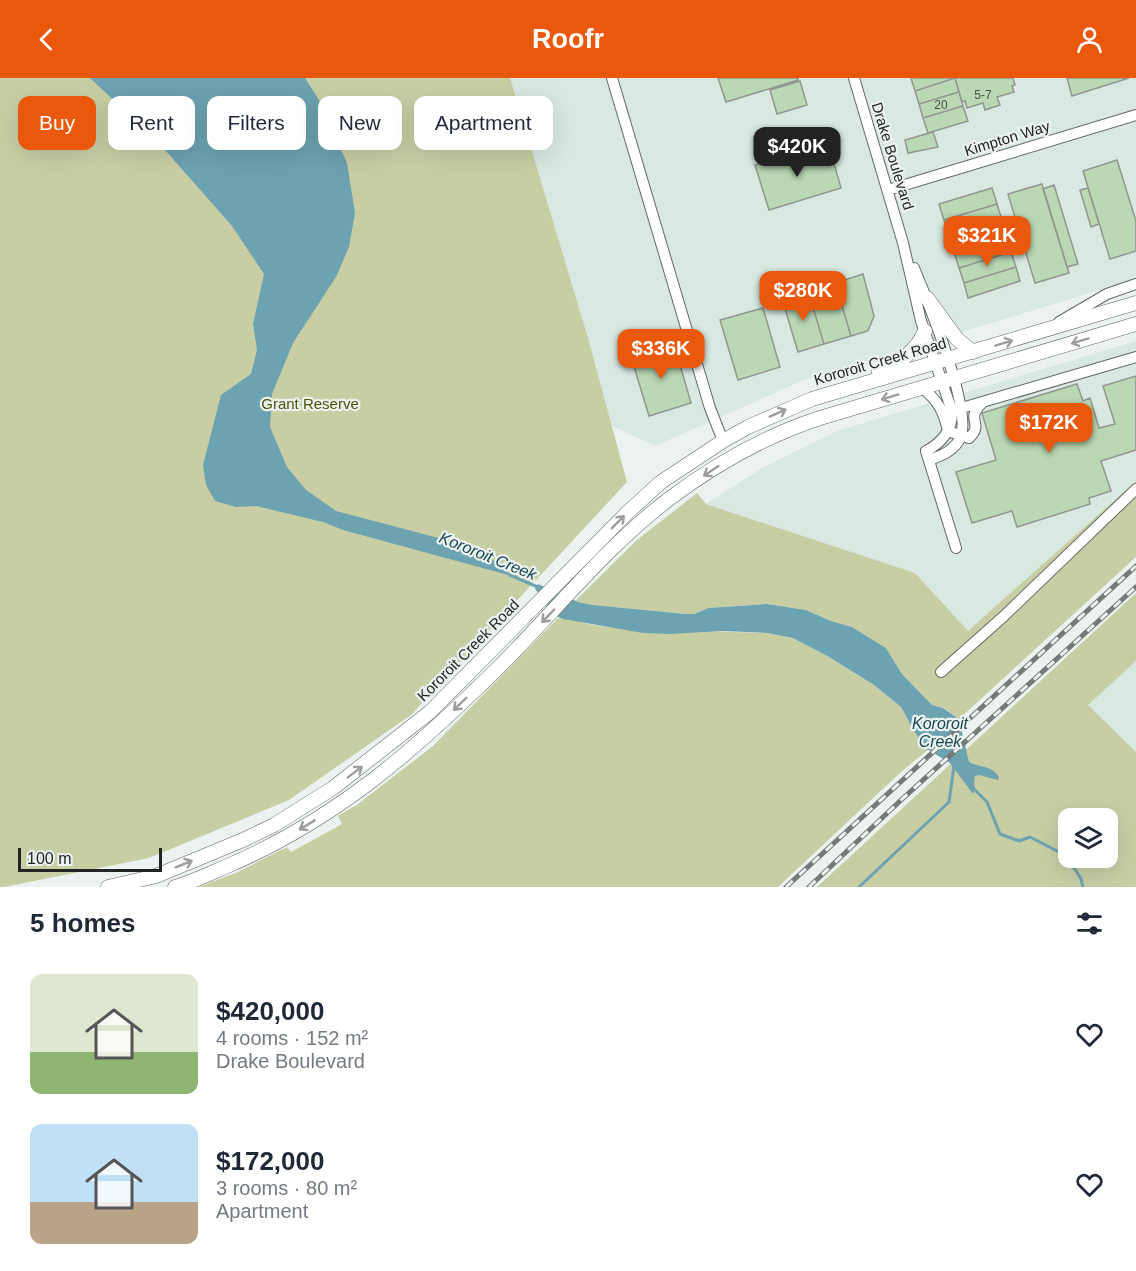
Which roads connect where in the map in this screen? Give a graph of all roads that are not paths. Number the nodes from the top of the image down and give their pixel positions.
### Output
1 (612, 78) edge
2 (854, 78) edge
3 (1136, 115) edge
4 (888, 190) junction
5 (903, 243) junction
6 (1136, 284) edge
7 (927, 298) junction
8 (1136, 303) edge
9 (1136, 324) edge
10 (1048, 329) junction
11 (925, 331) junction
12 (974, 352) junction
13 (1136, 357) edge
14 (941, 361) junction
15 (948, 380) junction
16 (847, 387) junction
17 (922, 388) junction
18 (982, 402) junction
19 (956, 409) junction
20 (948, 431) junction
21 (961, 437) junction
22 (723, 441) junction
23 (927, 456) junction
24 (1136, 489) edge
25 (956, 548) dead end
26 (941, 672) dead end
27 (108, 887) edge
28 (175, 887) edge

1 - 22 street
2 - 4 street, Drake Boulevard
3 - 4 street, Kimpton Way
4 - 5 street, Drake Boulevard
5 - 7 street, Drake Boulevard
5 - 11 street, Drake Boulevard
6 - 10 street
7 - 12 main road
7 - 14 street, Drake Boulevard
8 - 10 main road, Kororoit Creek Road
9 -> 15 main road
12 -> 10 main road, Kororoit Creek Road
11 - 14 street, Drake Boulevard
11 - 16 main road
12 - 14 main road, Kororoit Creek Road
13 - 18 street
14 - 15 street, Drake Boulevard
14 - 16 main road, Kororoit Creek Road
15 - 17 main road
15 - 19 street, Drake Boulevard
22 -> 16 main road, Kororoit Creek Road
17 - 20 street
17 -> 28 main road
18 - 19 street
18 - 21 street
19 - 20 street
19 - 21 street
20 - 21 street
20 - 23 street
21 - 23 street
27 -> 22 main road, Kororoit Creek Road
23 - 25 street
24 - 26 street

